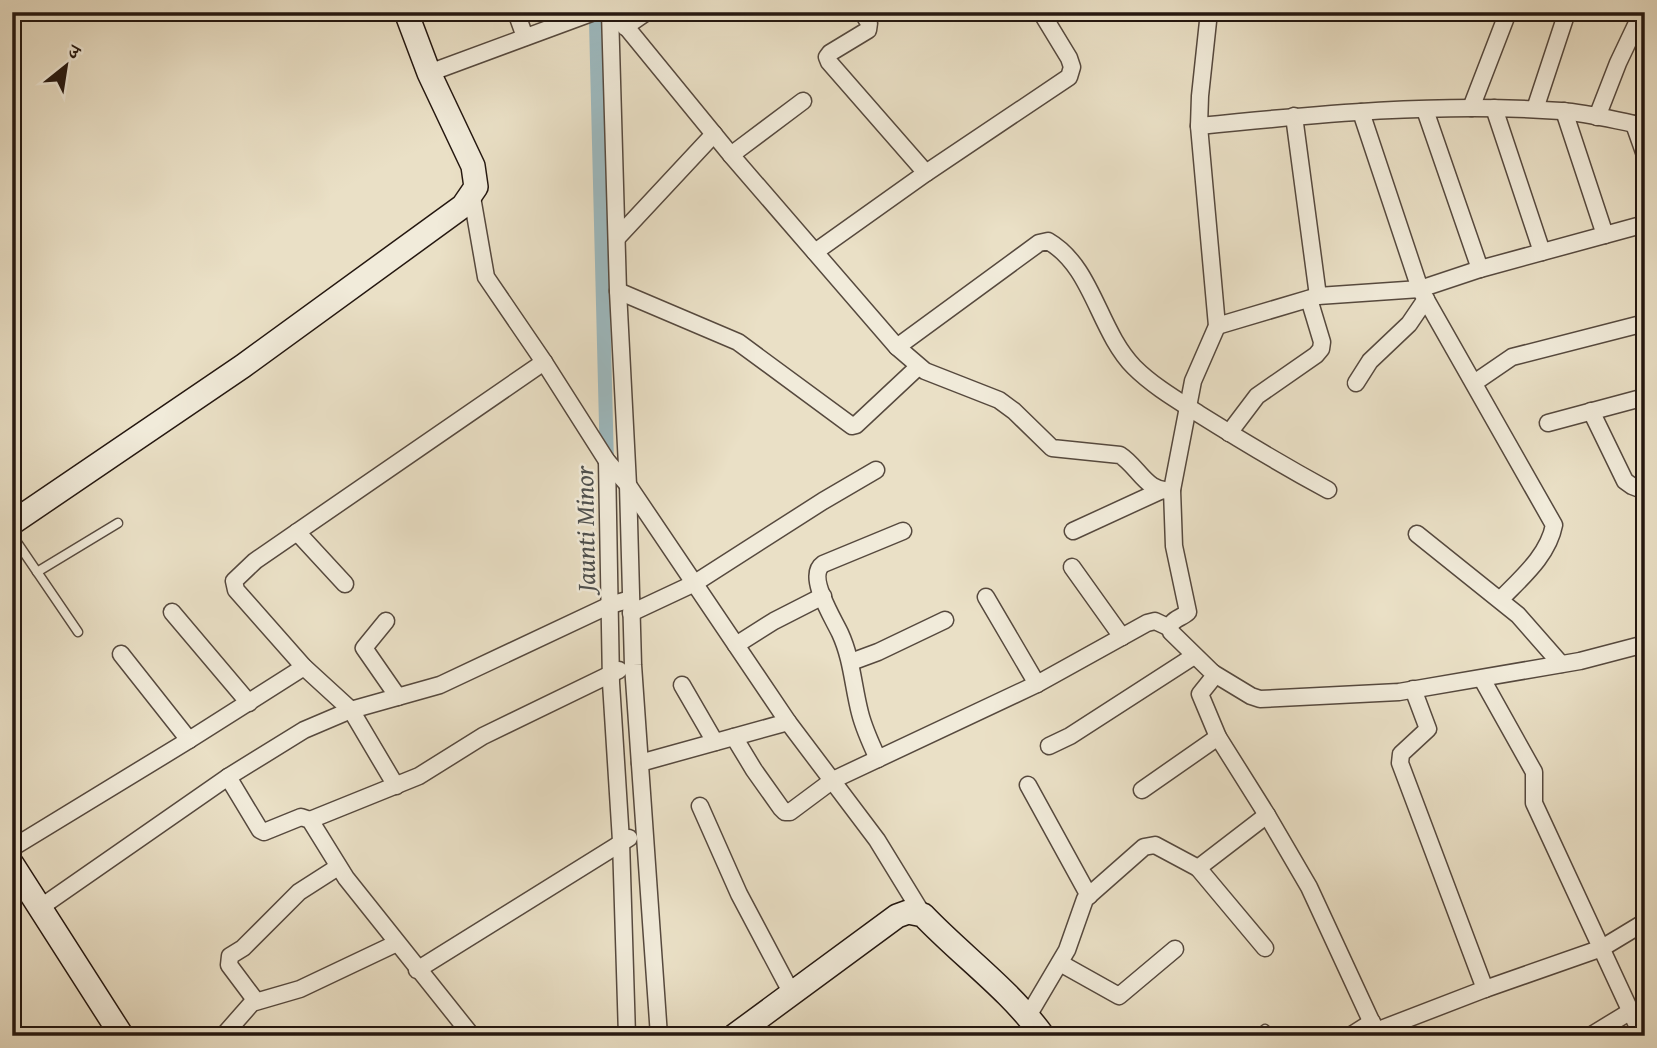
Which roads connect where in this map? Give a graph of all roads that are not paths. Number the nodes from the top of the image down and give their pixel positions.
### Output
1 (406, 12) edge
2 (516, 12) edge
3 (594, 12) edge
4 (612, 12) edge
5 (647, 12) edge
6 (862, 12) edge
7 (1041, 12) edge
8 (1209, 12) edge
9 (1508, 12) edge
10 (1567, 12) edge
11 (1636, 25) dead end
12 (625, 27) junction
13 (525, 37) junction
14 (429, 73) junction
15 (803, 101) dead end
16 (1471, 108) junction
17 (1494, 108) junction
18 (1425, 110) junction
19 (1535, 110) junction
20 (1564, 111) junction
21 (1361, 112) junction
22 (1294, 117) junction
23 (1597, 117) junction
24 (1639, 125) edge
25 (1199, 127) junction
26 (714, 134) junction
27 (731, 155) junction
28 (1645, 155) edge
29 (926, 173) junction
30 (471, 197) junction
31 (1645, 225) edge
32 (1605, 235) junction
33 (617, 238) junction
34 (815, 252) junction
35 (1542, 252) junction
36 (1480, 269) junction
37 (618, 291) junction
38 (1423, 294) junction
39 (1313, 297) junction
40 (1645, 323) edge
41 (1217, 326) junction
42 (897, 347) junction
43 (544, 362) junction
44 (918, 367) junction
45 (1356, 383) dead end
46 (1474, 383) junction
47 (1645, 397) edge
48 (1187, 406) junction
49 (1591, 411) junction
50 (1548, 423) dead end
51 (1229, 433) junction
52 (876, 470) dead end
53 (617, 472) junction
54 (1166, 491) junction
55 (1328, 491) dead end
56 (1645, 491) edge
57 (12, 523) edge
58 (118, 523) dead end
59 (297, 531) junction
60 (903, 531) dead end
61 (1073, 531) dead end
62 (1417, 534) dead end
63 (12, 535) edge
64 (1072, 567) dead end
65 (37, 572) junction
66 (695, 583) junction
67 (345, 584) dead end
68 (822, 596) junction
69 (986, 597) dead end
70 (1500, 600) junction
71 (622, 604) junction
72 (172, 612) dead end
73 (945, 620) dead end
74 (387, 621) dead end
75 (1170, 628) junction
76 (78, 632) dead end
77 (1122, 637) junction
78 (1645, 644) edge
79 (736, 645) junction
80 (121, 654) dead end
81 (1194, 656) junction
82 (851, 662) junction
83 (1561, 664) junction
84 (304, 667) junction
85 (622, 669) junction
86 (1213, 673) junction
87 (1482, 679) junction
88 (1037, 684) junction
89 (682, 685) dead end
90 (1413, 690) junction
91 (398, 697) junction
92 (249, 703) junction
93 (351, 710) junction
94 (788, 722) junction
95 (734, 737) junction
96 (1218, 737) junction
97 (190, 740) junction
98 (715, 742) junction
99 (1049, 746) dead end
100 (878, 759) junction
101 (640, 763) junction
102 (228, 777) junction
103 (833, 780) junction
104 (1028, 785) dead end
105 (396, 786) junction
106 (1142, 790) dead end
107 (700, 806) dead end
108 (1267, 815) junction
109 (310, 820) junction
110 (632, 837) junction
111 (12, 848) edge
112 (12, 864) edge
113 (338, 867) junction
114 (1198, 868) junction
115 (1089, 896) junction
116 (41, 907) junction
117 (923, 915) junction
118 (1645, 922) edge
119 (397, 943) junction
120 (1265, 948) dead end
121 (1602, 948) junction
122 (1175, 949) dead end
123 (1060, 963) junction
124 (418, 970) junction
125 (1486, 989) junction
126 (791, 992) junction
127 (256, 1001) junction
128 (1631, 1011) junction
129 (1028, 1016) junction
130 (1265, 1029) dead end
131 (1375, 1030) edge
132 (122, 1036) edge
133 (223, 1036) edge
134 (472, 1036) edge
135 (627, 1036) edge
136 (659, 1036) edge
137 (734, 1036) edge
138 (1043, 1036) edge
139 (1256, 1036) edge
140 (1350, 1036) edge
141 (1590, 1036) edge
142 (1642, 1036) edge

1 - 14 street
2 - 13 street
3 - 13 street
4 - 12 street
4 - 33 street
5 - 12 street
6 - 29 street
7 - 29 street
8 - 25 street
9 - 16 street
10 - 19 street
11 - 23 street
12 - 26 street
13 - 14 street
14 - 30 street
15 - 27 street
16 - 17 street
16 - 18 street
17 - 19 street
17 - 35 street
18 - 21 street
18 - 36 street
19 - 20 street
20 - 23 street
20 - 32 street
21 - 22 street
21 - 38 street
22 - 25 street
22 - 39 street
23 - 24 street
24 - 28 street
25 - 41 street
26 - 27 street
26 - 33 street
27 - 34 street
29 - 34 street
30 - 43 street
30 - 57 street
31 - 32 street
32 - 35 street
33 - 37 street
34 - 42 street
35 - 36 street
36 - 38 street
37 - 44 street
37 - 53 street
38 - 39 street
38 - 45 street
38 - 46 street
39 - 41 street
39 - 51 street
40 - 46 street
41 - 48 street
42 - 44 street
42 - 48 street
43 - 53 street
43 - 59 street
44 - 54 street
46 - 70 street
47 - 49 street
48 - 51 street
48 - 54 street
49 - 50 street
49 - 56 street
51 - 55 street
52 - 66 street
53 - 66 street
53 - 71 street
53 - 71 street
54 - 61 street
54 - 75 street
58 - 65 lane
59 - 67 street
59 - 84 street
60 - 68 street
62 - 70 street
63 - 65 lane
64 - 77 street
65 - 76 lane
66 - 71 street
66 - 79 street
68 - 79 street
68 - 82 street
69 - 88 street
70 - 83 street
71 - 85 street
71 - 85 street
71 - 91 street
72 - 92 street
73 - 82 street
74 - 91 street
75 - 77 street
75 - 81 street
77 - 88 street
78 - 83 street
79 - 94 street
80 - 97 street
81 - 86 street
81 - 99 street
82 - 100 street
83 - 87 street
84 - 92 street
84 - 93 street
85 - 101 street
85 - 105 street
85 - 110 street
86 - 90 street
86 - 96 street
87 - 90 street
87 - 121 street
88 - 100 street
89 - 98 street
90 - 125 street
91 - 93 street
92 - 97 street
93 - 102 street
93 - 105 street
94 - 95 street
94 - 103 street
95 - 98 street
95 - 103 street
96 - 106 street
96 - 108 street
97 - 111 street
98 - 101 street
100 - 103 street
101 - 110 street
102 - 109 street
102 - 116 street
103 - 117 street
104 - 115 street
105 - 109 street
107 - 126 street
108 - 114 street
108 - 131 street
109 - 113 street
110 - 124 street
110 - 135 street
110 - 136 street
112 - 116 street
113 - 119 street
113 - 127 street
114 - 115 street
114 - 120 street
115 - 123 street
116 - 132 street
117 - 126 street
117 - 129 street
118 - 121 street
119 - 124 street
119 - 127 street
121 - 125 street
121 - 128 street
122 - 123 street
123 - 129 street
124 - 134 street
125 - 131 street
126 - 137 street
127 - 133 street
128 - 141 street
128 - 142 street
129 - 138 street
130 - 139 lane
131 - 140 street

